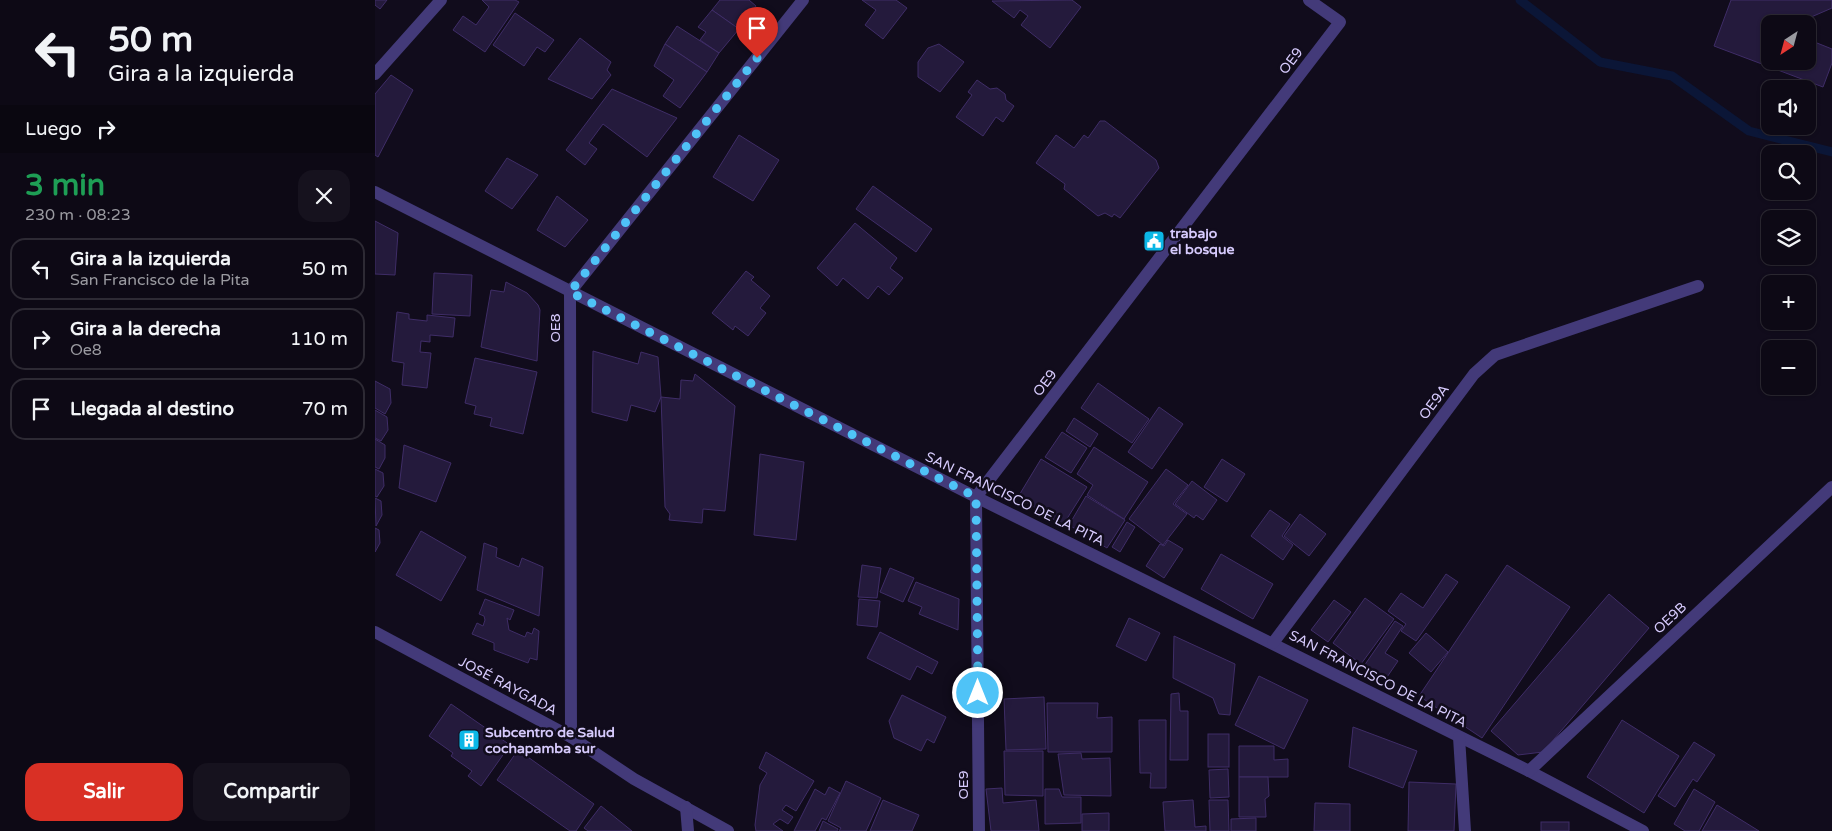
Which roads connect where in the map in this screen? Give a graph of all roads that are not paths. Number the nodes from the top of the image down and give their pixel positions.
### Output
1 (441, 0) edge
2 (803, 0) edge
3 (1309, 0) edge
4 (375, 74) edge
5 (375, 192) edge
6 (1698, 286) dead end
7 (570, 292) junction
8 (1832, 487) edge
9 (976, 497) junction
10 (375, 632) edge
11 (1273, 643) junction
12 (571, 737) junction
13 (1459, 737) junction
14 (1529, 771) junction
15 (685, 807) junction
16 (688, 831) edge
17 (728, 831) edge
18 (979, 831) edge
19 (1465, 831) edge
20 (1643, 831) edge

1 - 4 street
2 - 7 street
3 - 9 street, OE9
5 - 7 street, SAN FRANCISCO DE LA PITA
6 - 11 street, OE9A
7 - 9 street, SAN FRANCISCO DE LA PITA
7 - 12 street, OE8
8 - 14 street, OE9B
9 - 11 street, SAN FRANCISCO DE LA PITA
9 - 18 street, OE9
10 - 12 street, JOSÉ RAYGADA
11 - 13 street, SAN FRANCISCO DE LA PITA
12 - 15 street, JOSÉ RAYGADA
13 - 14 street, SAN FRANCISCO DE LA PITA
13 - 19 street
14 - 20 street, SAN FRANCISCO DE LA PITA
15 - 16 street
15 - 17 street, JOSÉ RAYGADA

